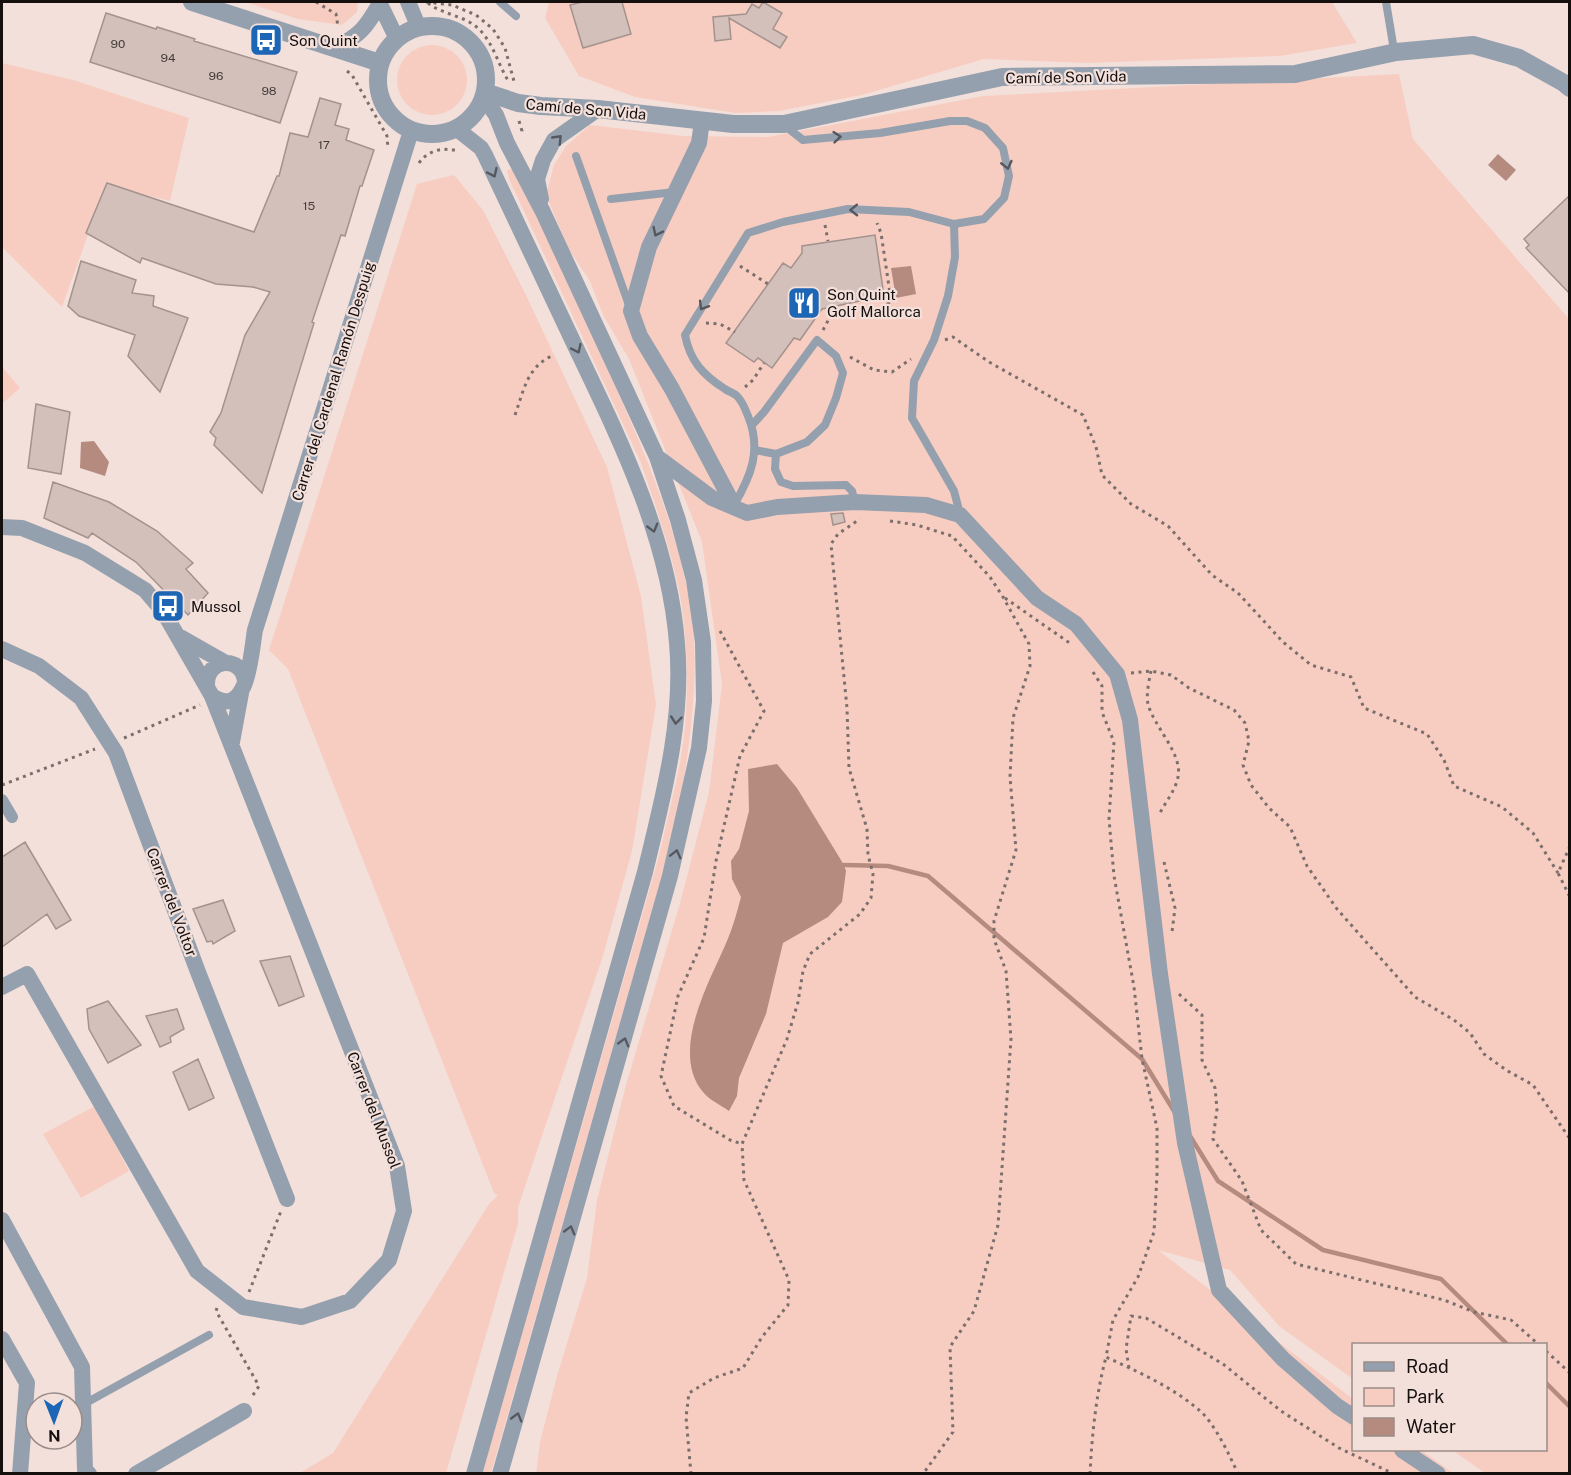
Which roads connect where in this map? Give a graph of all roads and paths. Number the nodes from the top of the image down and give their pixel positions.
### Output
1 (192, 2) edge
2 (316, 2) edge
3 (379, 2) edge
4 (408, 2) edge
5 (426, 2) edge
6 (502, 2) edge
7 (1386, 2) edge
8 (516, 16) dead end
9 (419, 28) junction
10 (345, 29) dead end
11 (397, 39) junction
12 (337, 40) junction
13 (1396, 52) junction
14 (380, 63) junction
15 (345, 69) dead end
16 (1569, 88) edge
17 (484, 94) junction
18 (518, 103) junction
19 (598, 109) junction
20 (702, 121) junction
21 (784, 124) junction
22 (457, 129) junction
23 (411, 131) junction
24 (507, 143) junction
25 (462, 153) dead end
26 (576, 156) dead end
27 (402, 160) junction
28 (676, 192) junction
29 (611, 199) dead end
30 (873, 210) junction
31 (543, 212) junction
32 (954, 224) junction
33 (731, 260) junction
34 (768, 284) dead end
35 (631, 311) junction
36 (694, 320) junction
37 (735, 332) dead end
38 (817, 340) junction
39 (932, 345) junction
40 (554, 356) dead end
41 (836, 356) junction
42 (764, 363) dead end
43 (735, 395) junction
44 (515, 415) dead end
45 (752, 425) junction
46 (755, 450) junction
47 (776, 454) junction
48 (657, 457) junction
49 (855, 502) junction
50 (734, 506) junction
51 (960, 514) junction
52 (861, 518) junction
53 (870, 519) dead end
54 (888, 521) dead end
55 (2, 527) edge
56 (1004, 597) junction
57 (255, 630) junction
58 (720, 631) dead end
59 (179, 637) junction
60 (1077, 648) dead end
61 (2, 649) edge
62 (227, 662) junction
63 (1089, 667) dead end
64 (1150, 671) junction
65 (1117, 674) junction
66 (243, 687) junction
67 (209, 690) junction
68 (232, 743) junction
69 (2, 800) edge
70 (12, 817) dead end
71 (1158, 823) dead end
72 (1569, 846) edge
73 (1163, 860) dead end
74 (1558, 873) junction
75 (1569, 897) edge
76 (1171, 939) dead end
77 (1177, 986) dead end
78 (2, 987) edge
79 (1569, 1139) edge
80 (742, 1143) junction
81 (287, 1198) joint
82 (2, 1220) edge
83 (224, 1292) junction
84 (243, 1307) junction
85 (209, 1335) dead end
86 (2, 1339) edge
87 (1537, 1343) edge
88 (1547, 1353) edge
89 (1106, 1357) junction
90 (1129, 1368) junction
91 (1569, 1373) edge
92 (83, 1391) edge
93 (84, 1403) edge
94 (244, 1411) joint
95 (1352, 1416) edge
96 (84, 1437) edge
97 (1405, 1451) edge
98 (20, 1473) edge
99 (89, 1473) edge
100 (136, 1473) edge
101 (474, 1473) edge
102 (501, 1473) edge
103 (691, 1473) edge
104 (923, 1473) edge
105 (1090, 1473) edge
106 (1238, 1473) edge
107 (1394, 1473) edge
108 (1438, 1473) edge

1 - 12 street
2 - 12 path
3 - 11 street
3 - 12 street
4 - 9 street
5 - 18 path
6 - 8 lane
7 - 13 lane
9 - 11 street
9 - 17 street
10 - 12 path
11 - 14 street
12 - 14 street
13 - 16 street, Camí de Son Vida
13 - 21 street, Camí de Son Vida
14 - 23 street
15 - 27 path
17 - 18 street, Camí de Son Vida
17 - 22 street
17 - 24 street
18 - 19 street, Camí de Son Vida
18 - 24 path
19 - 20 street, Camí de Son Vida
31 -> 19 street
20 - 21 street, Camí de Son Vida
20 - 28 street
21 -> 32 lane
22 - 23 street
22 -> 101 street
23 - 27 street, Carrer del Cardenal Ramón Despuig
24 - 31 street
25 - 27 path
26 - 35 lane
27 - 57 street, Carrer del Cardenal Ramón Despuig
28 - 29 lane
28 -> 35 street
30 - 32 lane
30 -> 33 lane
30 - 38 path
31 - 48 street
32 - 39 lane
33 - 34 path
33 -> 36 lane
35 - 50 street
36 - 37 path
36 - 43 lane
38 - 41 lane
38 - 45 lane
39 - 41 path
39 - 51 lane
39 - 74 path
40 - 44 path
41 - 47 lane
42 - 43 path
43 - 45 lane
45 - 46 lane
46 - 47 lane
46 - 50 lane
47 - 49 lane
48 - 50 street
102 -> 48 street
49 - 50 street
49 - 51 street
49 - 52 path
51 - 65 street
52 - 53 path
52 - 80 path
54 - 56 path
55 - 59 street, Carrer del Mussol
56 - 60 path
56 - 104 path
57 - 62 street, Carrer del Cardenal Ramón Despuig
57 - 66 street, Carrer del Cardenal Ramón Despuig
58 - 80 path
59 - 62 street
59 - 67 street, Carrer del Mussol
61 - 81 street, Carrer del Voltor
62 - 66 street
62 - 67 street
63 - 89 path
64 - 65 path
64 - 71 path
64 - 79 path
65 - 95 street
66 - 67 street
66 - 68 street
67 - 68 street, Carrer del Mussol
68 - 84 street, Carrer del Mussol
69 - 70 street
72 - 74 path
73 - 76 path
74 - 75 path
77 - 87 path
78 - 83 street, Carrer del Mussol
80 - 103 path
81 - 84 path
82 - 92 street
83 - 84 street, Carrer del Mussol
83 - 94 path
85 - 93 lane
86 - 98 street
88 - 91 path
89 - 90 path
89 - 105 path
90 - 106 path
90 - 107 path
94 - 100 street
96 - 99 street
97 - 108 street

